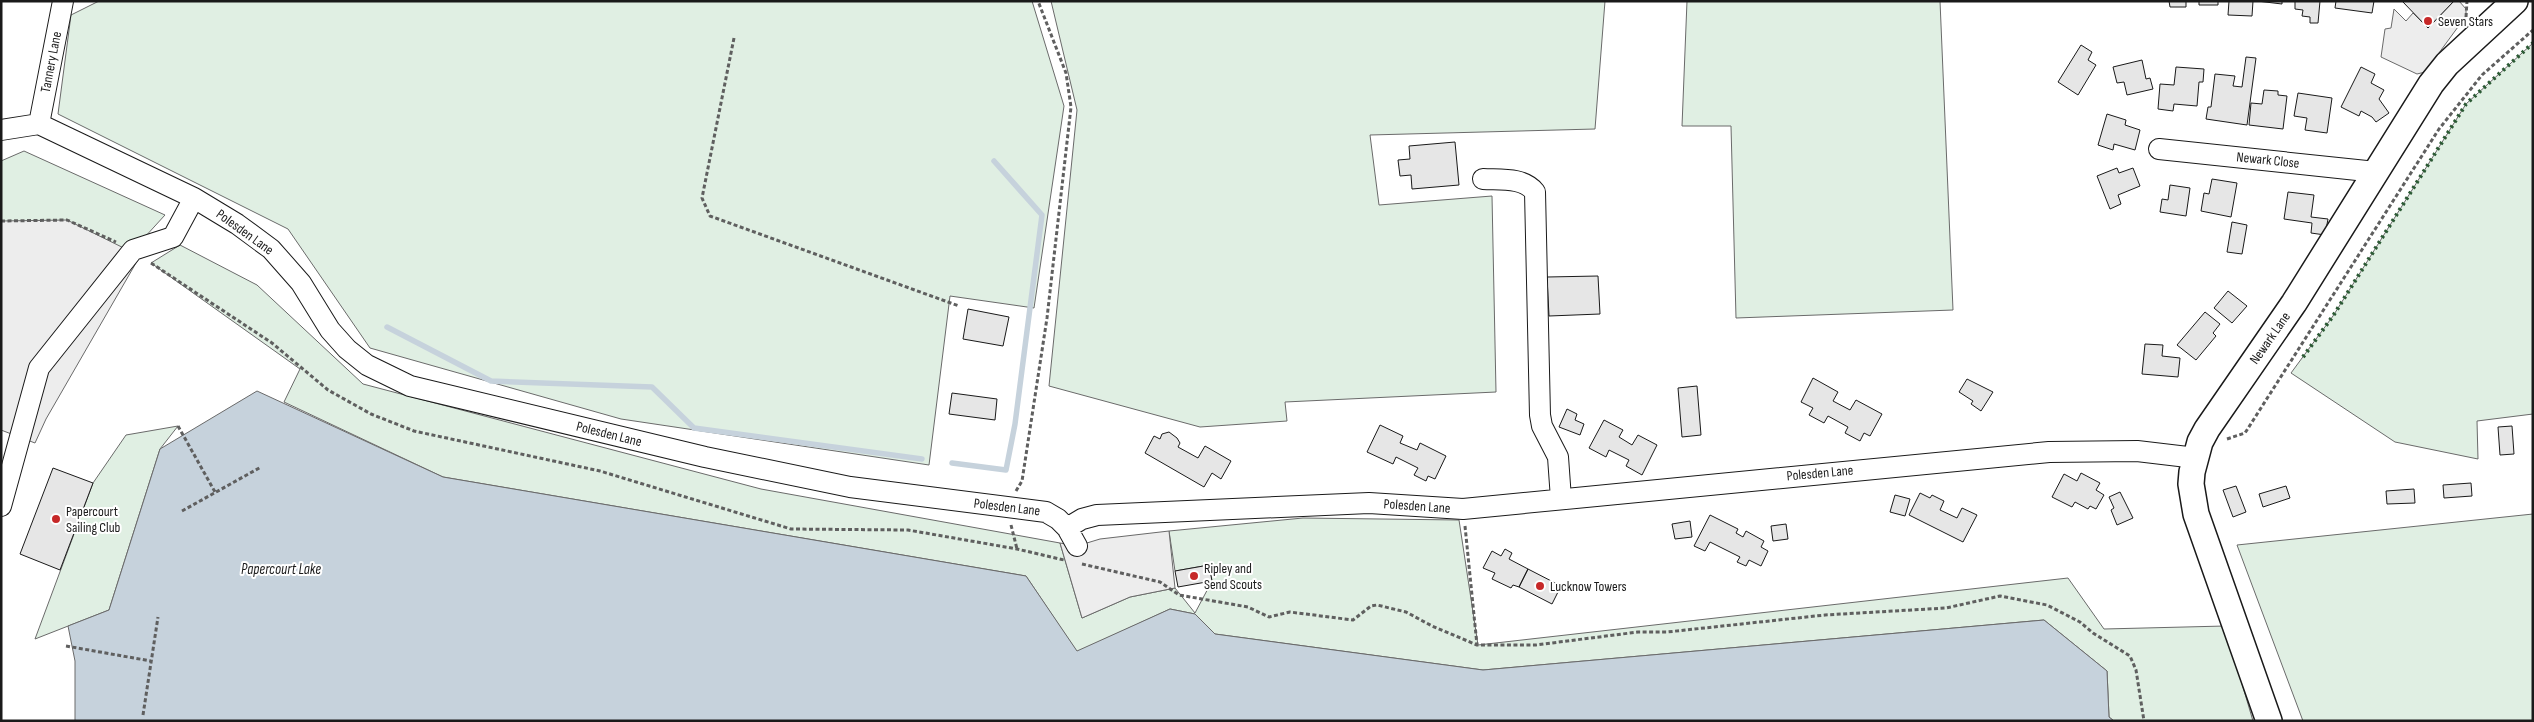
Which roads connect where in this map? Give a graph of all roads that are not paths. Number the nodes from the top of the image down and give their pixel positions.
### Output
1 (63, 1) edge
2 (2506, 4) edge
3 (39, 124) junction
4 (1, 130) edge
5 (2159, 149) dead end
6 (2376, 172) junction
7 (1483, 179) dead end
8 (194, 198) junction
9 (2196, 458) junction
10 (1561, 499) junction
11 (1, 506) edge
12 (1066, 528) junction
13 (1077, 546) dead end
14 (2269, 721) edge

1 - 3 street, Tannery Lane
2 - 6 main road, Newark Lane
3 - 4 street
3 - 8 street, Polesden Lane
5 - 6 street, Newark Close
6 - 9 main road, Newark Lane
7 - 10 street
8 - 11 street
8 - 12 street, Polesden Lane
9 - 10 street, Polesden Lane
9 - 14 main road, Newark Lane
10 - 12 street, Polesden Lane
12 - 13 street

